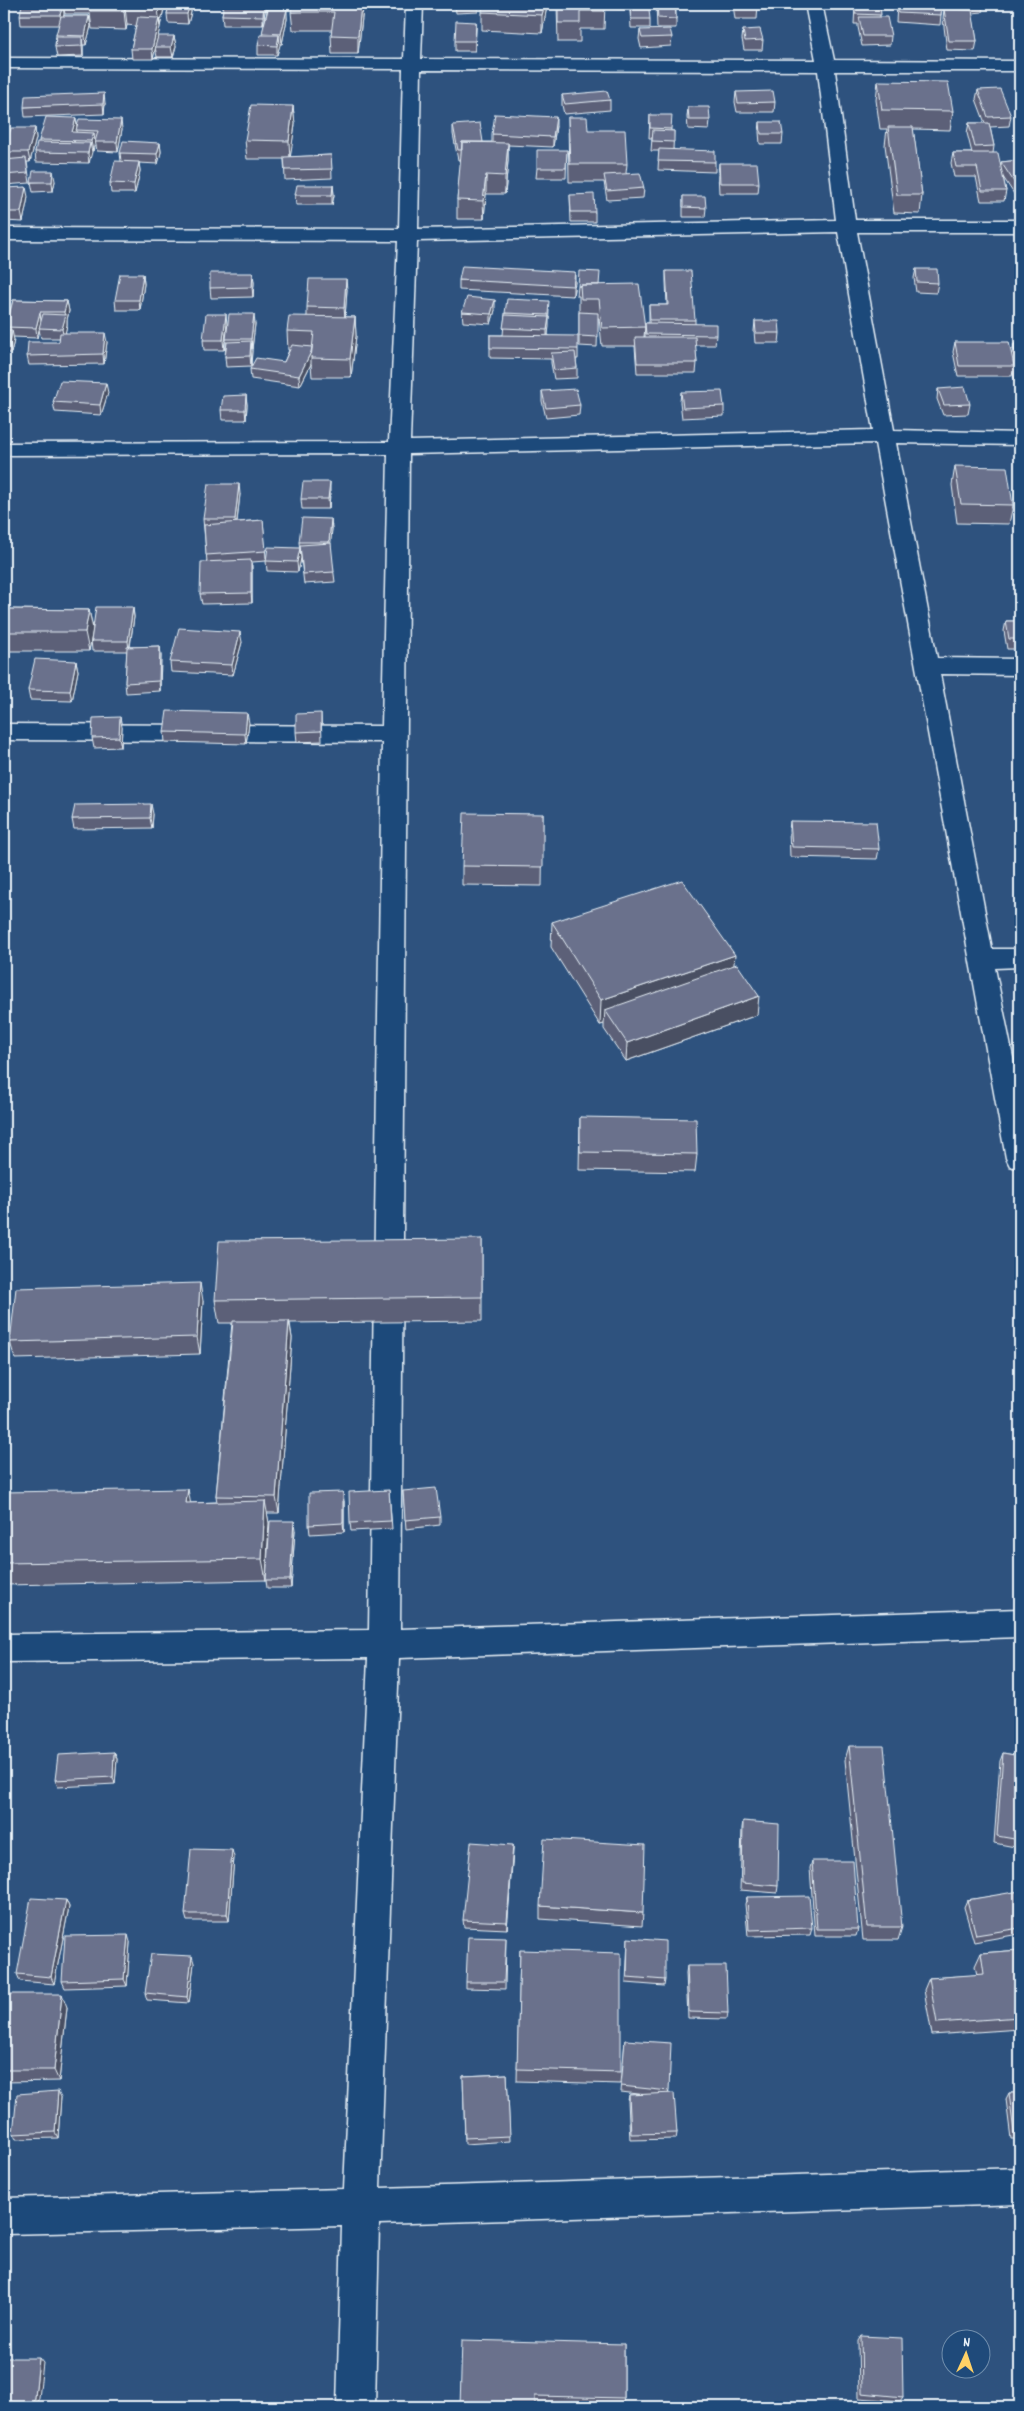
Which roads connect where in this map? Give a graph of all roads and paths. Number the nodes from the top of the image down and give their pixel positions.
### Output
1 (414, 4) edge
2 (814, 4) edge
3 (4, 64) edge
4 (413, 64) junction
5 (826, 66) junction
6 (1020, 66) edge
7 (846, 226) junction
8 (1020, 226) edge
9 (4, 234) edge
10 (408, 234) junction
11 (885, 436) junction
12 (1020, 440) edge
13 (399, 448) junction
14 (4, 450) edge
15 (929, 666) junction
16 (1020, 667) edge
17 (4, 732) edge
18 (394, 734) junction
19 (1020, 958) edge
20 (980, 959) junction
21 (1020, 1158) edge
22 (1020, 1623) edge
23 (384, 1644) junction
24 (4, 1648) edge
25 (1020, 2186) edge
26 (361, 2207) junction
27 (4, 2216) edge
28 (356, 2407) edge

1 - 4 street
2 - 5 street
3 - 4 street
4 - 5 street
4 - 10 street
5 - 6 street
5 - 7 street
7 - 8 street
7 - 10 street
7 - 11 street
9 - 10 street
10 - 13 street
11 - 12 street
11 - 13 street
11 - 15 street
13 - 14 street
13 - 18 street
15 - 16 street
15 - 20 street
17 - 18 street
18 - 23 street
19 - 20 street
20 - 21 street
22 - 23 street
23 - 24 street
23 - 26 street
25 - 26 street
26 - 27 street
26 - 28 street

